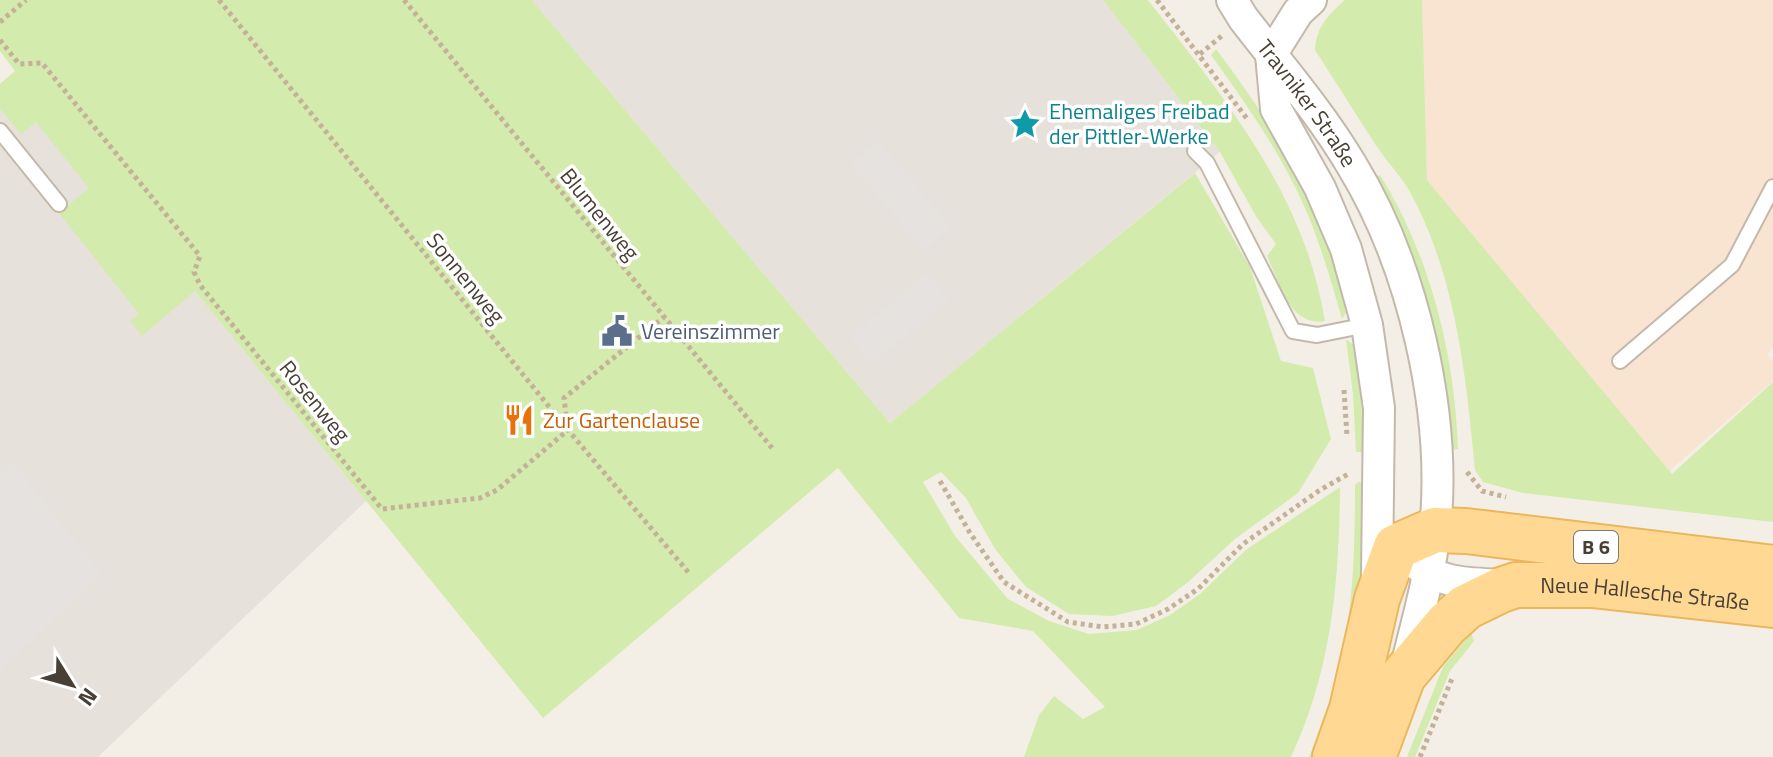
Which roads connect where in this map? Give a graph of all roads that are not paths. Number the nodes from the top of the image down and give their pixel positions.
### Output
1 (1232, 0) edge
2 (1311, 0) edge
3 (1271, 55) junction
4 (0, 131) edge
5 (1195, 151) dead end
6 (1773, 187) edge
7 (59, 204) dead end
8 (1367, 325) junction
9 (1620, 361) dead end
10 (1409, 540) junction
11 (1773, 568) edge
12 (1516, 585) junction
13 (1773, 605) edge
14 (1403, 676) junction
15 (1335, 757) edge
16 (1373, 757) edge

1 - 3 street
2 - 3 street
3 - 8 street, Travniker Straße
3 - 10 street, Travniker Straße
4 - 7 lane
5 - 8 lane
6 - 9 lane
8 - 10 street, Travniker Straße
10 - 11 main road, Neue Hallesche Straße / B 6
10 - 12 street
10 - 14 street, Travniker Straße
10 - 15 main road
12 - 13 main road, Neue Hallesche Straße / B 6
12 - 14 main road, B 6
14 - 16 main road, Travniker Straße / B 6

